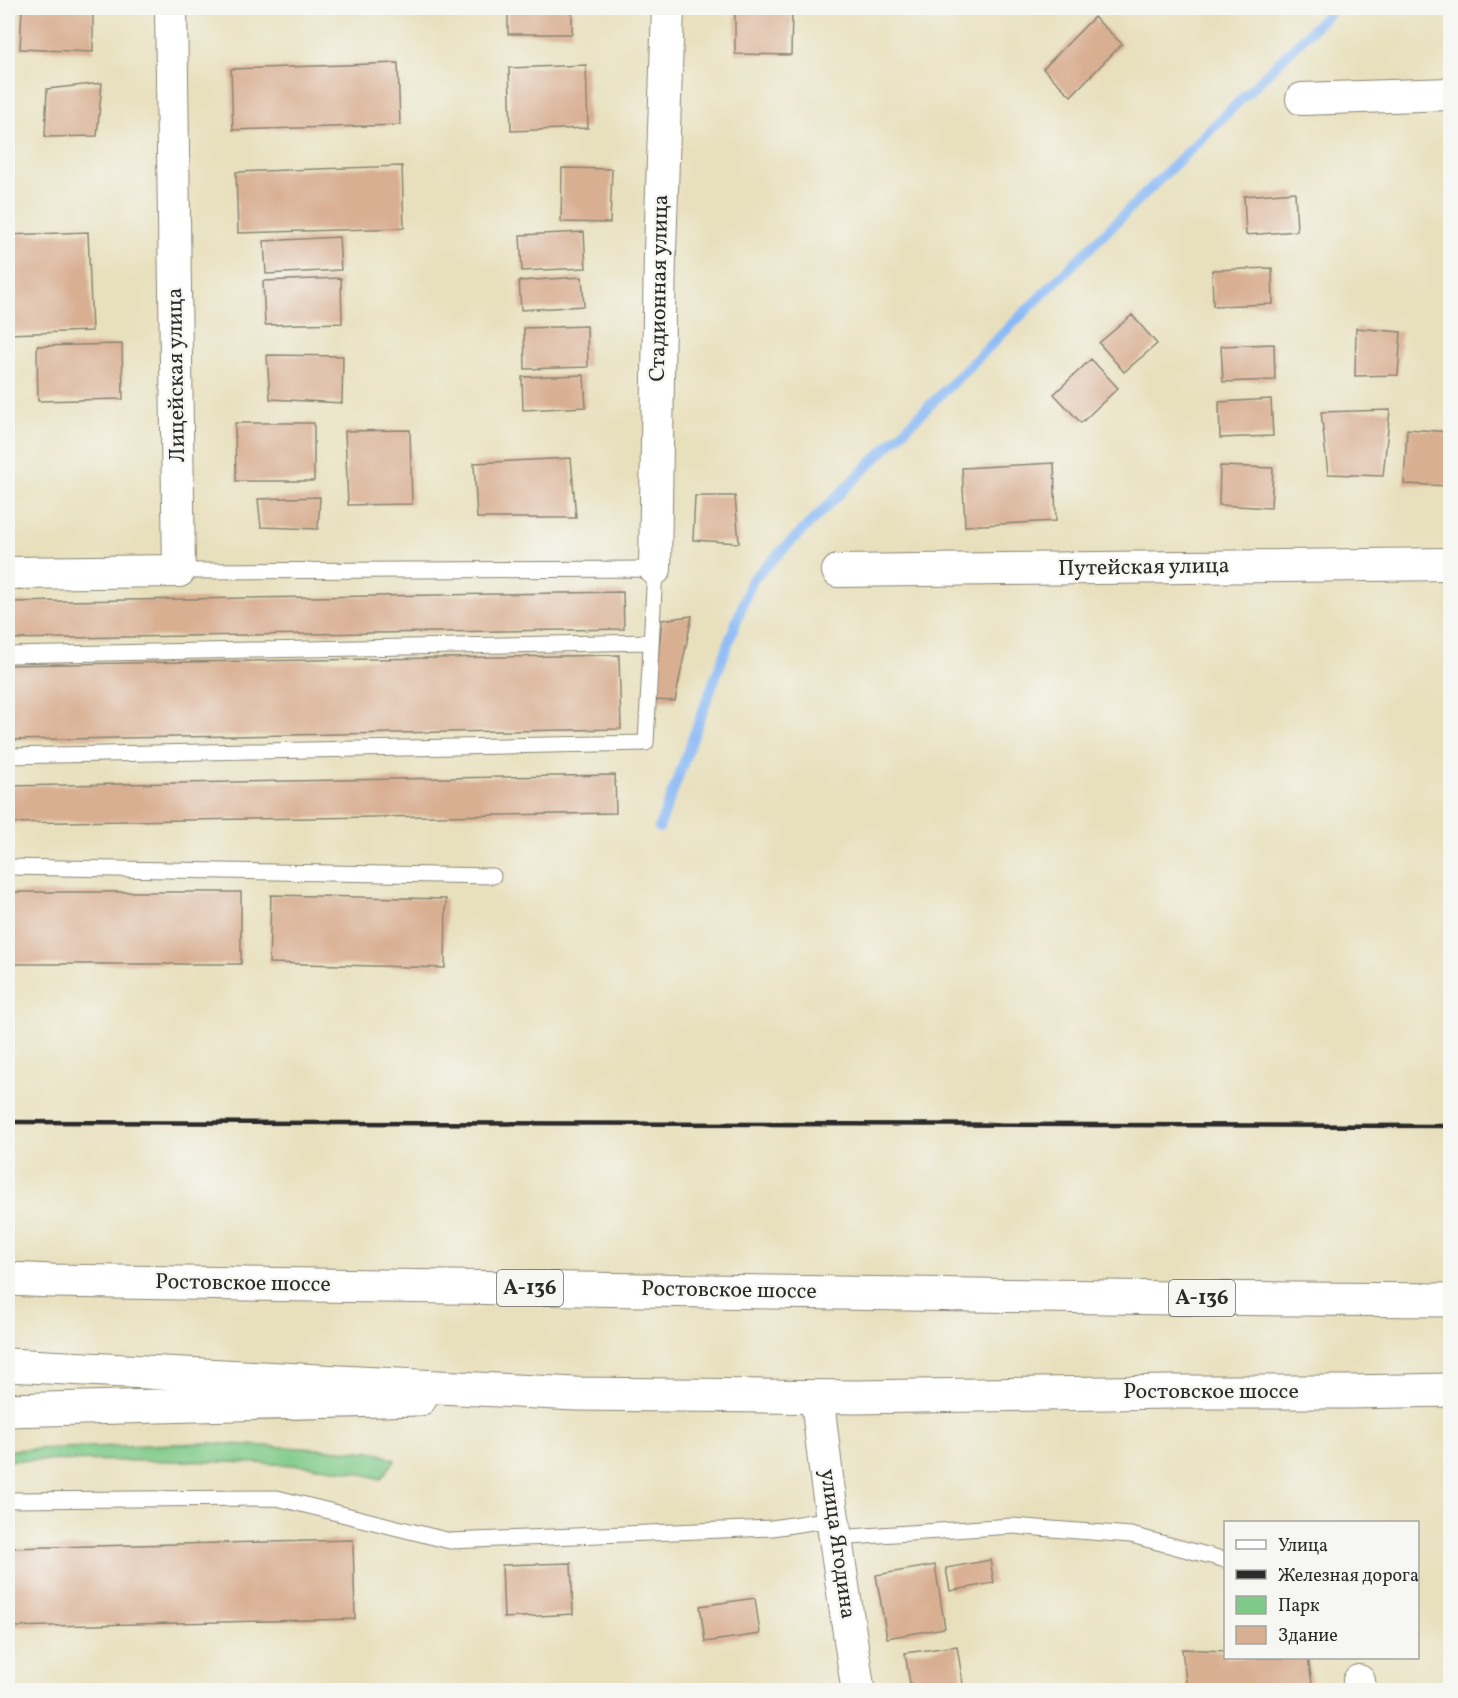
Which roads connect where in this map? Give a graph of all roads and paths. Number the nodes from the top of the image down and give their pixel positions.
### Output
1 (171, 8) edge
2 (668, 8) edge
3 (1450, 94) edge
4 (1302, 99) dead end
5 (1450, 564) edge
6 (655, 569) junction
7 (179, 571) junction
8 (838, 571) dead end
9 (8, 573) edge
10 (651, 642) junction
11 (8, 655) edge
12 (8, 756) edge
13 (8, 867) edge
14 (493, 876) dead end
15 (8, 1279) edge
16 (1450, 1300) edge
17 (8, 1365) edge
18 (1450, 1390) edge
19 (576, 1394) junction
20 (817, 1397) junction
21 (8, 1410) edge
22 (8, 1500) edge
23 (834, 1528) junction
24 (1224, 1559) edge
25 (858, 1690) edge

1 - 7 street, Лицейская улица
2 - 6 street, Стадионная улица
3 - 4 street
5 - 8 street, Путейская улица
6 - 7 lane
6 - 10 lane
7 - 9 street
10 - 11 lane
10 - 12 lane
13 - 14 lane
15 - 16 main road, Ростовское шоссе / А-136
17 - 19 main road, Ростовское шоссе
18 - 20 main road, Ростовское шоссе
19 - 20 main road, Ростовское шоссе
19 - 21 main road, Ростовское шоссе
20 - 23 main road, улица Ягодина
22 - 23 lane
23 - 24 lane
23 - 25 main road, улица Ягодина

